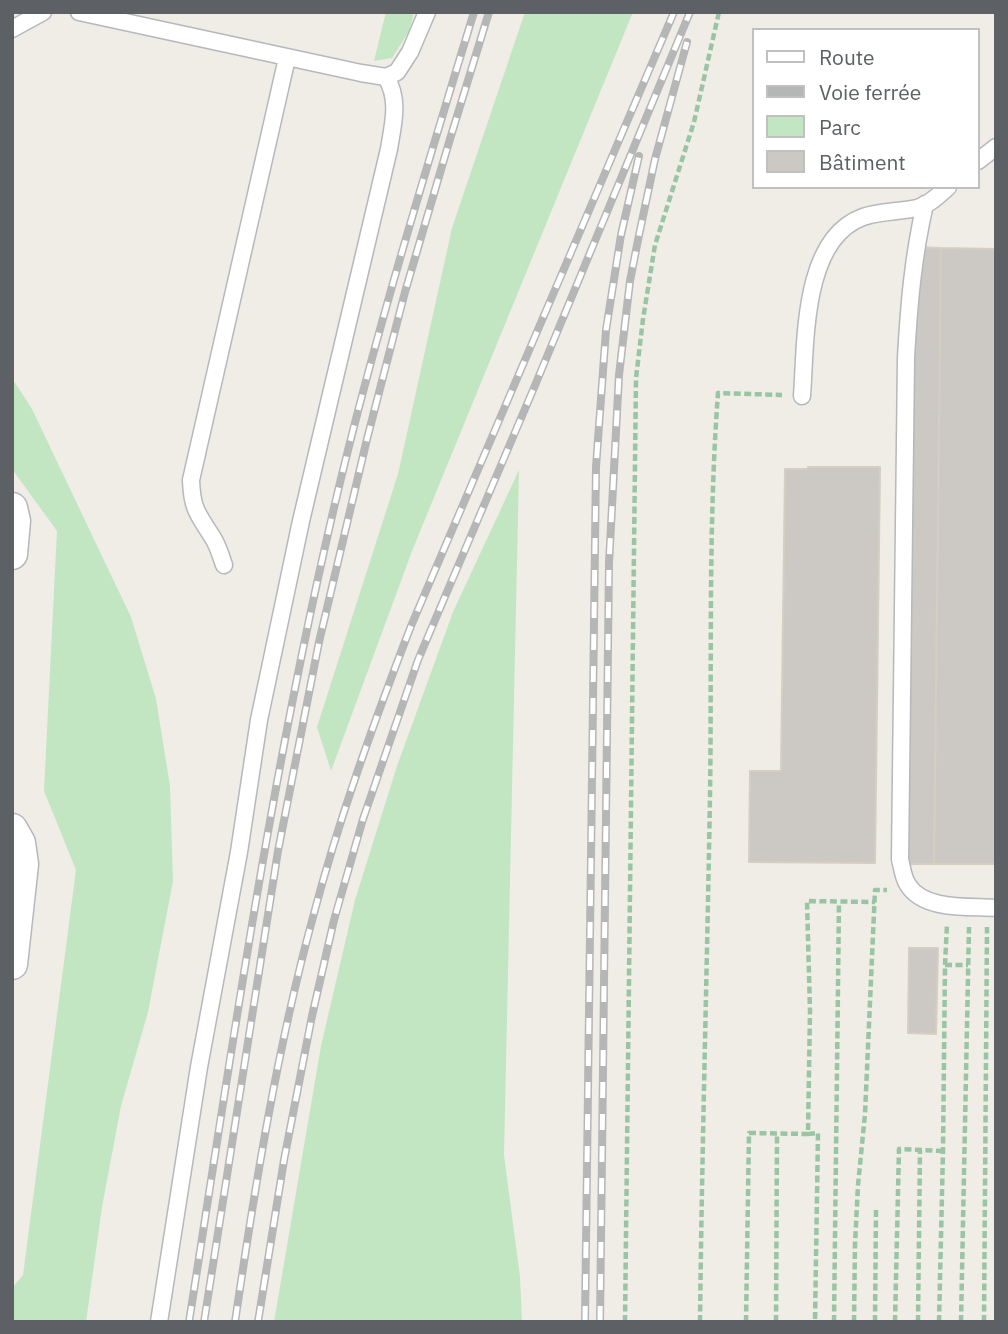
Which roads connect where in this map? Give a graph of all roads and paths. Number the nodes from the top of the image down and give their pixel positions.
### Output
1 (19, 12) edge
2 (43, 12) edge
3 (79, 12) edge
4 (427, 12) edge
5 (719, 12) edge
6 (12, 20) edge
7 (12, 29) edge
8 (287, 58) junction
9 (386, 77) junction
10 (996, 147) edge
11 (980, 159) edge
12 (946, 189) edge
13 (925, 204) junction
14 (802, 396) joint
15 (12, 508) edge
16 (12, 554) edge
17 (225, 565) dead end
18 (12, 829) edge
19 (874, 890) dead end
20 (839, 902) junction
21 (874, 902) junction
22 (948, 906) junction
23 (969, 908) junction
24 (992, 908) edge
25 (12, 964) edge
26 (945, 965) junction
27 (968, 965) junction
28 (777, 1134) junction
29 (808, 1134) junction
30 (920, 1150) junction
31 (943, 1151) junction
32 (876, 1210) dead end
33 (159, 1322) edge
34 (625, 1322) edge
35 (700, 1322) edge
36 (747, 1322) edge
37 (776, 1322) edge
38 (815, 1322) edge
39 (834, 1322) edge
40 (854, 1322) edge
41 (875, 1322) edge
42 (895, 1322) edge
43 (918, 1322) edge
44 (939, 1322) edge
45 (961, 1322) edge
46 (984, 1322) edge

1 - 6 lane
2 - 7 lane
3 - 8 lane
4 - 9 lane
5 - 34 path
8 - 9 lane
8 - 17 lane
9 - 33 lane
10 - 11 lane
12 - 13 lane
13 - 14 lane
13 - 22 lane
14 - 35 path
15 - 16 street
18 - 25 street
19 - 21 path
20 - 21 path
20 - 29 path
20 - 39 path
21 - 40 path
22 - 23 lane
22 - 26 path
23 - 24 lane
23 - 27 path
24 - 46 path
26 - 27 path
26 - 31 path
27 - 45 path
28 - 29 path
28 - 36 path
28 - 37 path
29 - 38 path
30 - 31 path
30 - 42 path
30 - 43 path
31 - 44 path
32 - 41 path

